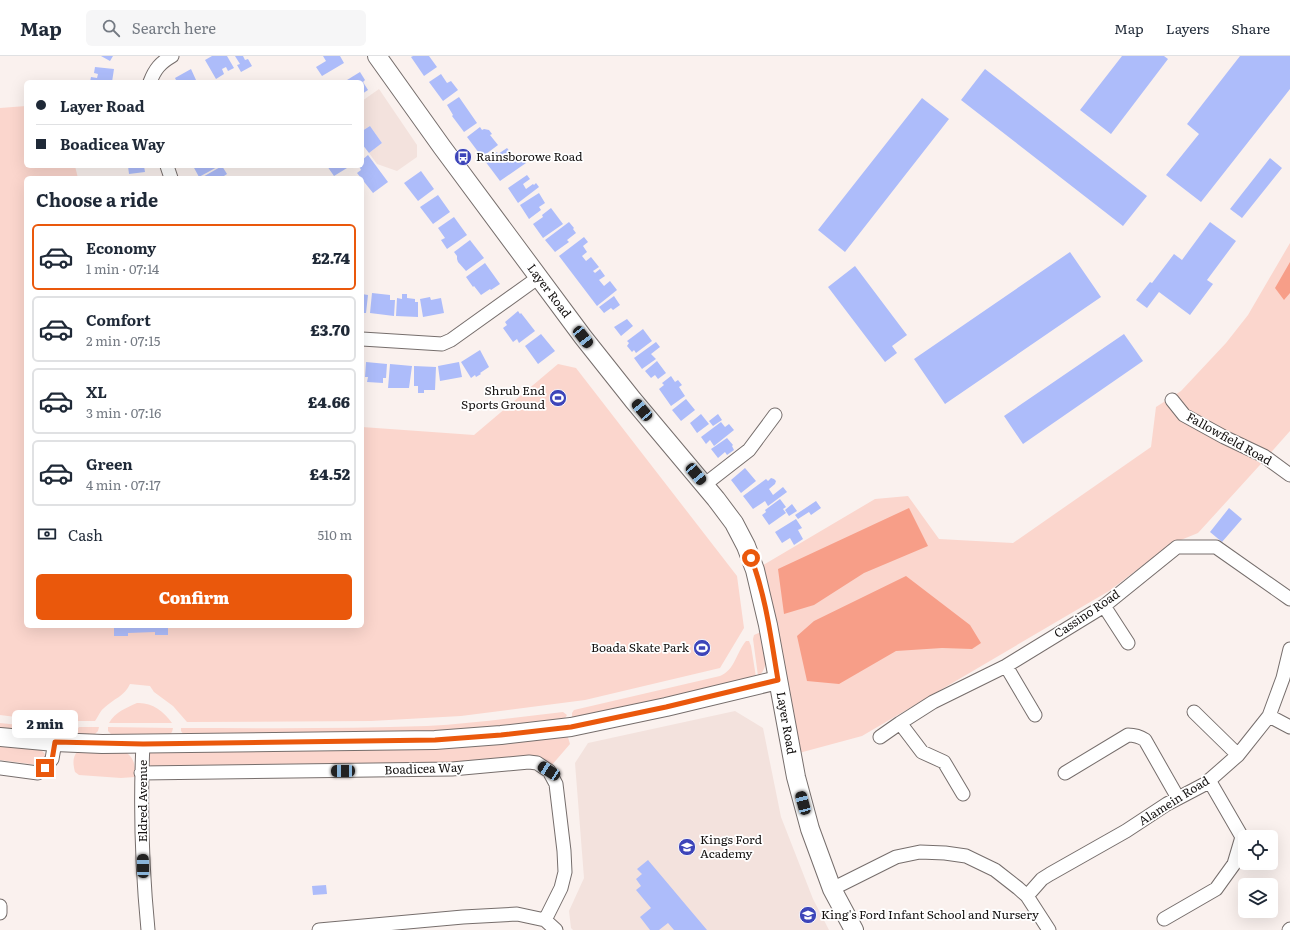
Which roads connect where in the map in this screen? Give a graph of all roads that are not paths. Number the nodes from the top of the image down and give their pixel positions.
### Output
1 (172, 56) edge
2 (377, 56) edge
3 (151, 80) edge
4 (539, 277) junction
5 (364, 339) edge
6 (1172, 400) dead end
7 (775, 415) dead end
8 (1290, 475) edge
9 (704, 485) junction
10 (1290, 599) edge
11 (1104, 606) junction
12 (1128, 643) dead end
13 (1290, 649) edge
14 (1006, 666) junction
15 (778, 680) junction
16 (1194, 712) dead end
17 (1035, 715) dead end
18 (1269, 716) junction
19 (900, 723) junction
20 (1290, 727) edge
21 (0, 737) edge
22 (880, 737) dead end
23 (55, 742) junction
24 (143, 744) junction
25 (1238, 755) junction
26 (0, 768) edge
27 (141, 773) junction
28 (1065, 773) dead end
29 (1209, 780) junction
30 (963, 794) dead end
31 (1178, 798) junction
32 (832, 889) junction
33 (1027, 896) junction
34 (0, 906) edge
35 (0, 913) edge
36 (1164, 919) dead end
37 (545, 920) junction
38 (148, 930) edge
39 (319, 930) edge
40 (556, 930) edge
41 (854, 930) edge
42 (1049, 930) edge

1 - 3 street
2 - 4 main road, Layer Road
4 - 5 street
4 - 9 main road, Layer Road
6 - 8 street, Fallowfield Road
7 - 9 street
9 - 15 main road, Layer Road
10 - 11 street, Cassino Road
11 - 12 street
11 - 14 street, Cassino Road
13 - 18 street, Alamein Road
14 - 17 street
14 - 19 street, Cassino Road
15 - 24 main road
15 - 32 main road, Layer Road
16 - 25 street
18 - 20 street
18 - 25 street, Alamein Road
19 - 22 street, Cassino Road
19 - 30 street
21 - 23 main road
23 - 24 main road
23 - 26 street
24 - 27 street, Eldred Avenue
25 - 29 street, Alamein Road
27 - 37 street, Boadicea Way
27 - 38 street, Eldred Avenue
28 - 31 street
29 - 31 street, Alamein Road
29 - 36 street
31 - 33 street, Alamein Road
32 - 33 street
32 - 41 main road, Layer Road
33 - 42 street
34 - 35 street
37 - 39 street
37 - 40 street

